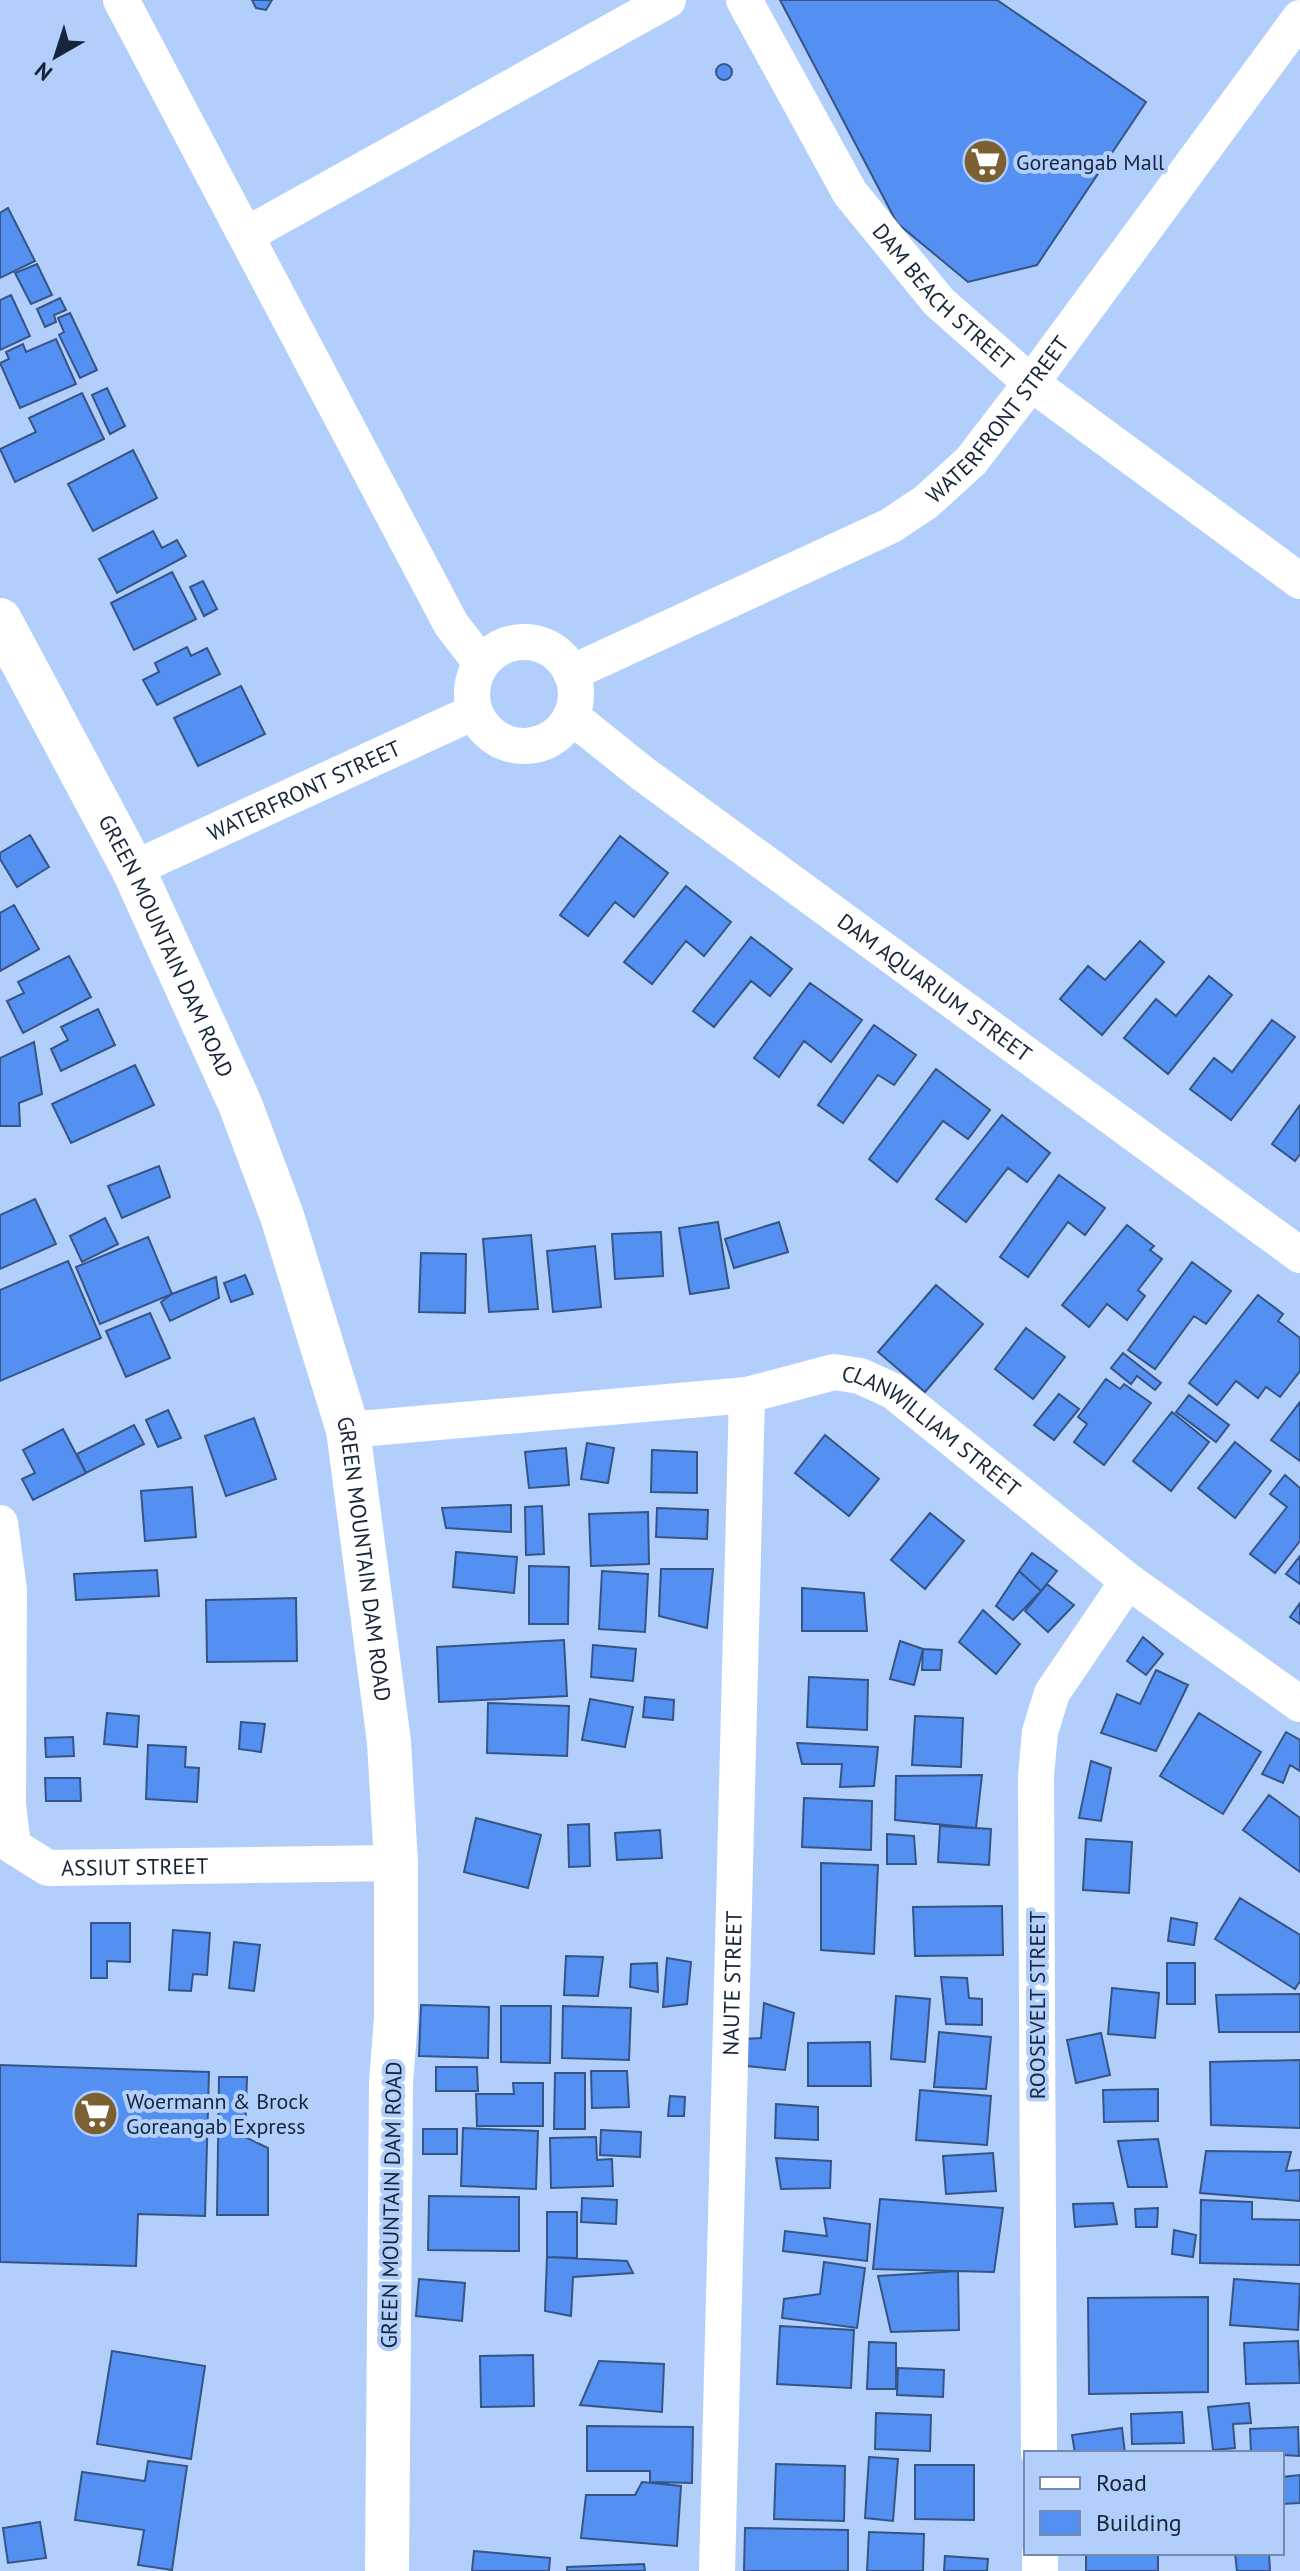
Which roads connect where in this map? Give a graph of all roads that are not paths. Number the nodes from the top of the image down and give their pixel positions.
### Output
1 (121, 0) edge
2 (668, 0) edge
3 (744, 0) edge
4 (1300, 18) edge
5 (246, 235) junction
6 (1031, 383) junction
7 (1300, 581) edge
8 (0, 620) edge
9 (481, 663) junction
10 (571, 673) junction
11 (474, 712) junction
12 (571, 716) junction
13 (133, 869) junction
14 (1300, 1255) edge
15 (747, 1395) junction
16 (348, 1430) junction
17 (0, 1523) edge
18 (1128, 1581) junction
19 (1300, 1704) edge
20 (396, 1863) junction
21 (1039, 2451) edge
22 (387, 2571) edge
23 (717, 2571) edge

1 - 5 street
2 - 5 street
3 - 6 street, DAM BEACH STREET
4 - 6 street, WATERFRONT STREET
5 - 9 street
6 - 7 street, DAM BEACH STREET
6 - 10 street, WATERFRONT STREET
8 - 13 street, GREEN MOUNTAIN DAM ROAD
9 - 10 street
9 - 11 street
10 - 12 street
11 - 12 street
11 - 13 street, WATERFRONT STREET
12 - 14 street, DAM AQUARIUM STREET
13 - 16 street, GREEN MOUNTAIN DAM ROAD
15 - 16 street, CLANWILLIAM STREET
15 - 18 street, CLANWILLIAM STREET
15 - 23 street, NAUTE STREET
16 - 20 street, GREEN MOUNTAIN DAM ROAD
17 - 20 street, ASSIUT STREET
18 - 19 street, CLANWILLIAM STREET
18 - 21 street, ROOSEVELT STREET
20 - 22 street, GREEN MOUNTAIN DAM ROAD

